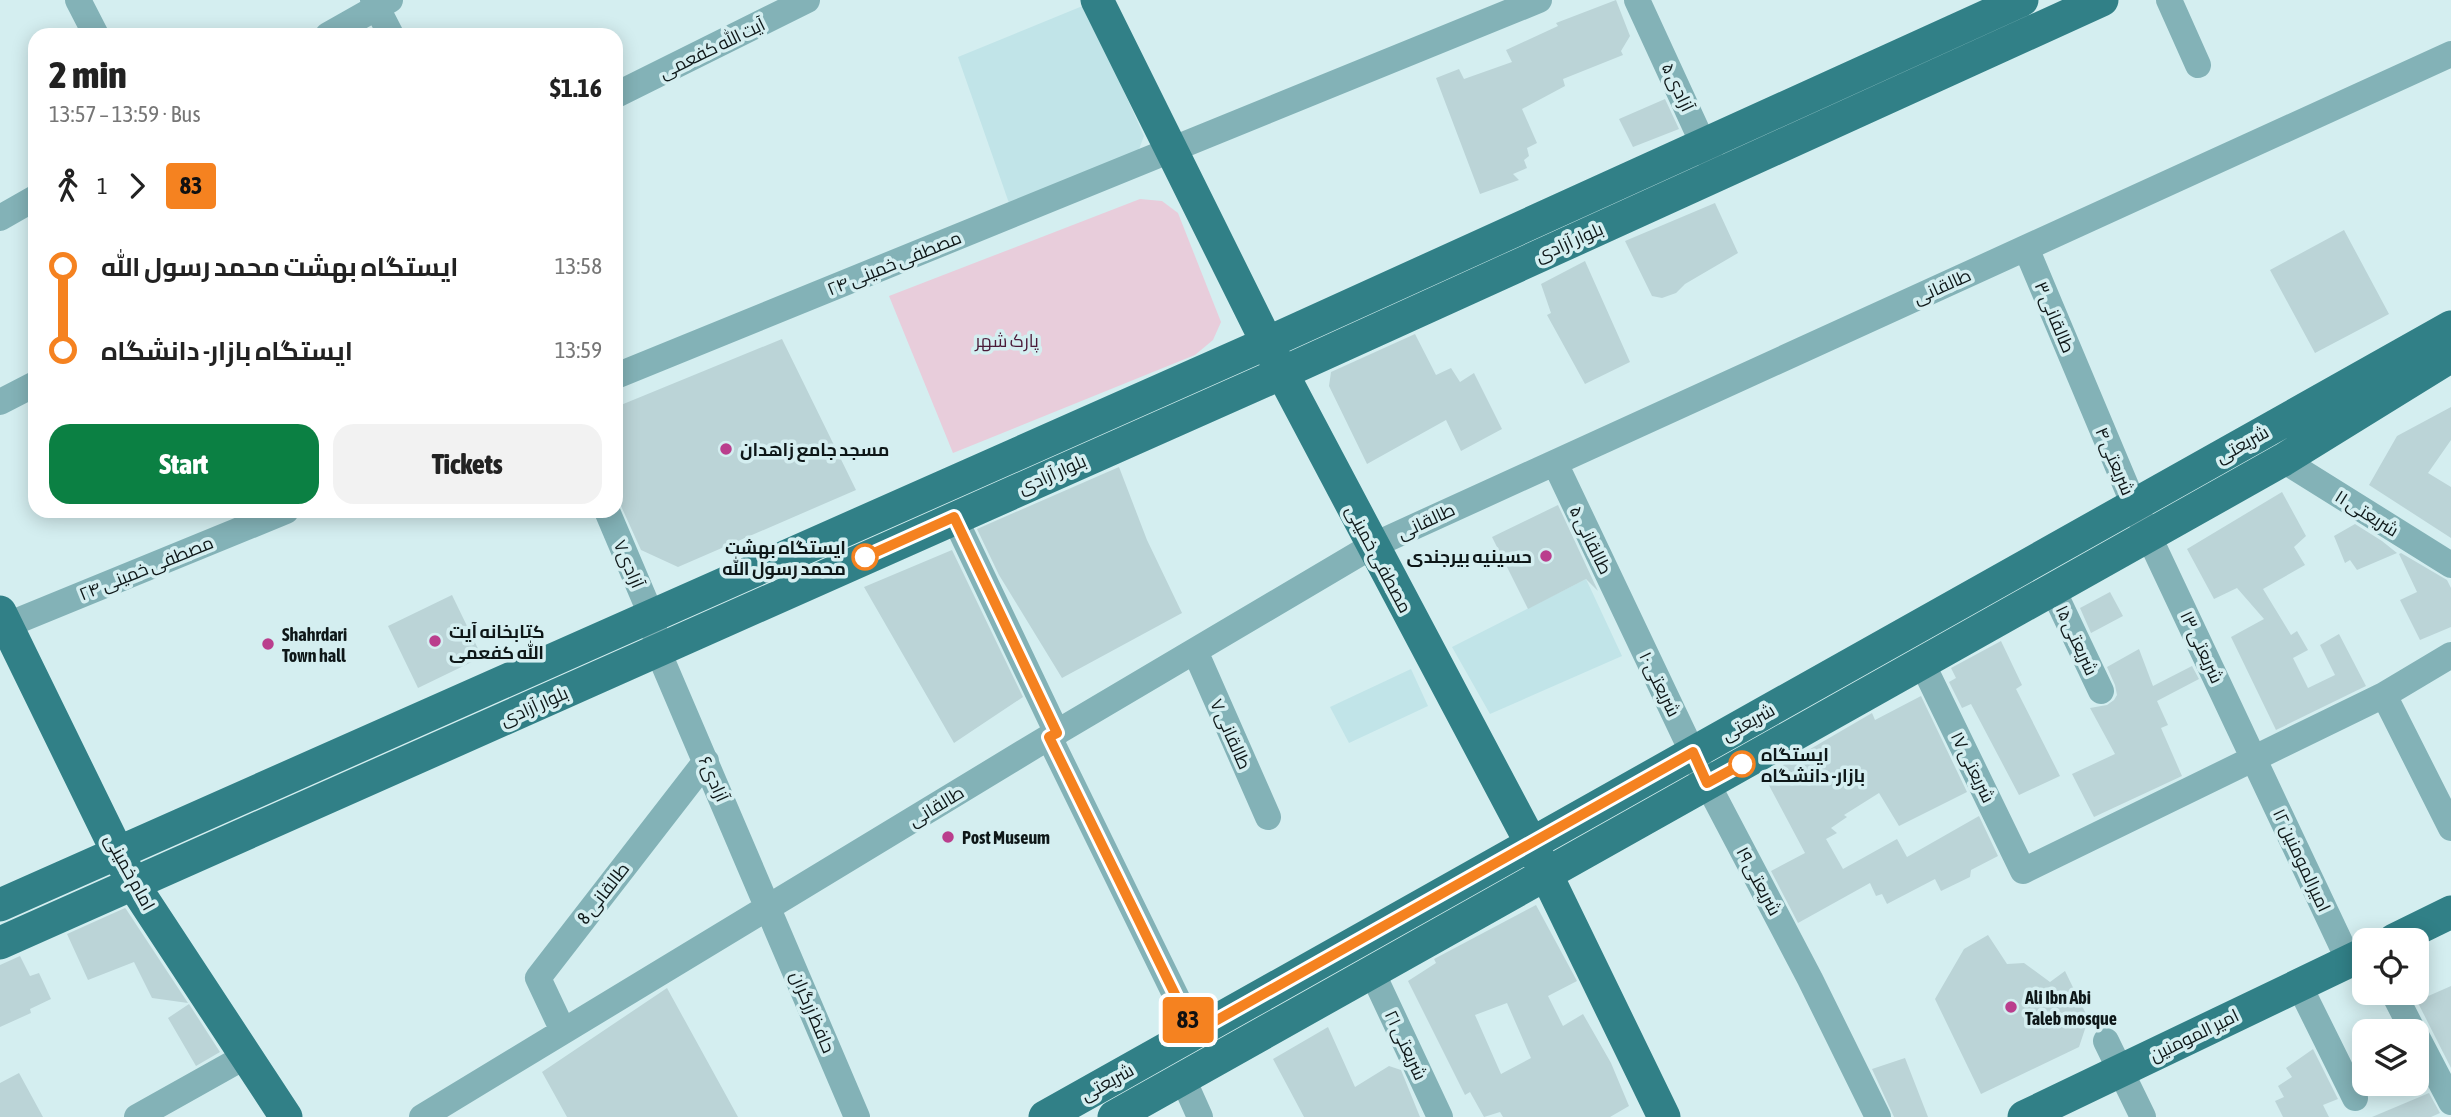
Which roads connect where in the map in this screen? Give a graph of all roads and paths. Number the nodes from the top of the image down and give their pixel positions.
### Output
1 (807, 0) edge
2 (1097, 0) edge
3 (1539, 0) edge
4 (1637, 0) edge
5 (2022, 0) edge
6 (2102, 0) edge
7 (2169, 0) edge
8 (380, 3) edge
9 (80, 4) edge
10 (92, 28) edge
11 (339, 28) edge
12 (389, 28) edge
13 (2451, 54) edge
14 (2198, 65) dead end
15 (623, 92) edge
16 (1171, 150) junction
17 (1711, 160) junction
18 (28, 202) edge
19 (0, 218) edge
20 (2026, 248) junction
21 (2451, 327) edge
22 (1267, 343) junction
23 (2451, 356) edge
24 (623, 373) edge
25 (1282, 373) junction
26 (2084, 385) joint
27 (28, 388) edge
28 (0, 402) edge
29 (2283, 460) junction
30 (1555, 463) junction
31 (2134, 505) junction
32 (954, 517) junction
33 (268, 518) edge
34 (610, 518) edge
35 (2149, 535) junction
36 (1372, 546) junction
37 (2451, 565) edge
38 (2053, 590) junction
39 (652, 617) junction
40 (1628, 617) joint
41 (2, 621) edge
42 (658, 651) junction
43 (1195, 652) junction
44 (2451, 655) edge
45 (1922, 663) junction
46 (2101, 691) dead end
47 (2384, 695) junction
48 (1053, 735) junction
49 (1693, 752) junction
50 (2254, 758) junction
51 (706, 761) junction
52 (1707, 783) junction
53 (272, 785) junction
54 (285, 817) junction
55 (1268, 817) dead end
56 (2451, 828) edge
57 (1531, 843) junction
58 (118, 853) junction
59 (1545, 873) junction
60 (133, 884) junction
61 (0, 905) edge
62 (769, 907) junction
63 (2451, 912) edge
64 (2418, 928) edge
65 (0, 943) edge
66 (2352, 948) edge
67 (2352, 960) edge
68 (1372, 972) junction
69 (2299, 985) junction
70 (563, 1031) junction
71 (1194, 1033) junction
72 (2106, 1041) dead end
73 (246, 1056) junction
74 (2429, 1060) edge
75 (2121, 1070) junction
76 (1182, 1079) junction
77 (2355, 1098) dead end
78 (2451, 1102) edge
79 (137, 1117) edge
80 (286, 1117) edge
81 (422, 1117) edge
82 (857, 1117) edge
83 (1045, 1117) edge
84 (1114, 1117) edge
85 (1200, 1117) edge
86 (1440, 1117) edge
87 (1664, 1117) edge
88 (1878, 1117) edge
89 (2024, 1117) edge
90 (2143, 1117) edge

1 - 15 street, آیت الله کفعمی
2 - 16 main road, مصطفی خمینی
3 - 16 street, مصطفی خمینی ۲۴
4 - 17 street, آزادی ۵
5 - 17 main road, بلوار آزادی
6 - 17 main road, بلوار آزادی
7 - 14 street
8 - 11 street
8 - 12 street
9 - 10 street
13 - 20 street, طالقانی
16 - 22 main road, مصطفی خمینی
16 - 24 street, مصطفی خمینی ۲۴
17 - 22 main road, بلوار آزادی
17 - 25 main road, بلوار آزادی
18 - 19 street
20 - 26 street, طالقانی ۳
20 - 30 street, طالقانی
21 - 31 main road, شریعتی
22 - 25 main road, مصطفی خمینی
22 - 39 main road, بلوار آزادی
23 - 29 main road, شریعتی
25 - 32 main road, بلوار آزادی
25 - 36 main road, مصطفی خمینی
26 - 31 street, شریعتی ۴
27 - 28 street
29 - 35 main road, شریعتی
29 - 37 street, شریعتی ۱۱
30 - 36 street, طالقانی
30 - 40 street, طالقانی ۵
31 - 35 street, شریعتی ۴
31 - 49 main road, شریعتی
32 - 42 main road, بلوار آزادی
32 - 48 street
33 - 41 street, مصطفی خمینی ۲۴
34 - 39 street, آزادی۷
35 - 38 main road, شریعتی
35 - 50 street, شریعتی ۱۳
36 - 43 street, طالقانی
36 - 57 main road, مصطفی خمینی
38 - 45 main road, شریعتی
38 - 46 street, شریعتی ۱۵
39 - 42 street, آزادی۷
39 - 53 main road, بلوار آزادی
40 - 49 street, شریعتی ۱۰
41 - 58 main road, امام خمینی
42 - 51 street, آزادی۶
42 - 54 main road, بلوار آزادی
43 - 48 street, طالقانی
43 - 55 street, طالقانی ۷
44 - 47 street
45 - 50 street, شریعتی ۱۷
45 - 52 main road, شریعتی
47 - 50 street
47 - 56 street
48 - 62 street, طالقانی
48 - 71 street
49 - 52 street, شریعتی ۱۰
49 - 57 main road, شریعتی
50 - 66 street, امیرالمومنین ۱۲
51 - 62 street, آزادی۶
51 - 70 street, طالقانی 8
52 - 59 main road, شریعتی
52 - 88 street, شریعتی ۱۹
53 - 54 main road
53 - 58 main road, بلوار آزادی
54 - 60 main road, بلوار آزادی
57 - 59 main road, مصطفی خمینی
57 - 71 main road, شریعتی
58 - 60 main road, امام خمینی
58 - 61 main road, بلوار آزادی
59 - 68 main road, شریعتی
59 - 87 main road, مصطفی خمینی
60 - 65 main road, بلوار آزادی
60 - 73 main road, امام خمینی
62 - 70 street, طالقانی
62 - 82 street, حافظ زرگران
63 - 64 main road
67 - 69 main road, امیر المومنین
68 - 76 main road, شریعتی
68 - 86 street, شریعتی ۲۱
69 - 75 main road, امیر المومنین
69 - 77 street
70 - 81 street, طالقانی
71 - 83 main road, شریعتی
72 - 75 street
73 - 79 street
73 - 80 main road, امام خمینی
74 - 78 street
75 - 89 main road, امیر المومنین
75 - 90 street
76 - 84 main road, شریعتی
76 - 85 street

